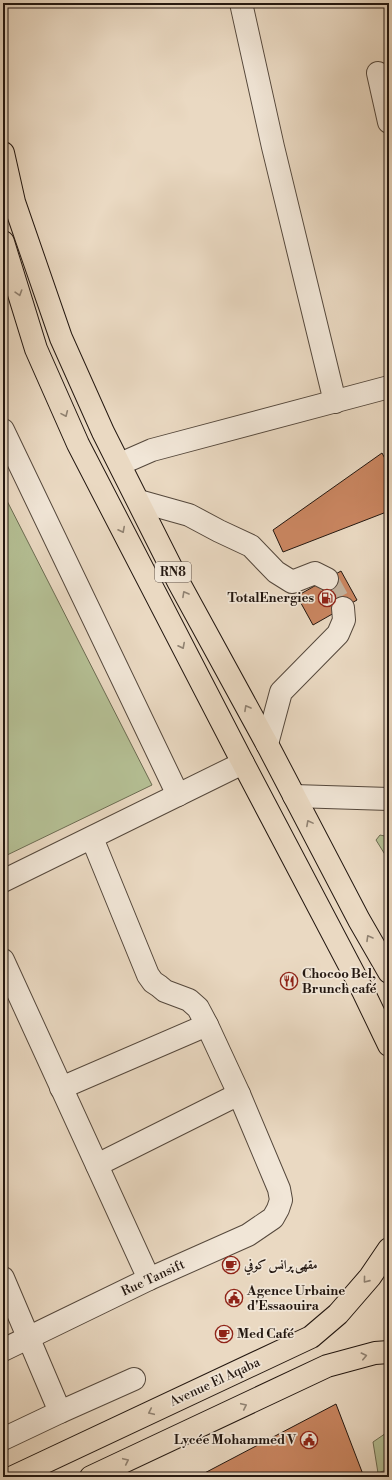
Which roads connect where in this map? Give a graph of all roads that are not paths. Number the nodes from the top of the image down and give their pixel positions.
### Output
1 (241, 3) edge
2 (378, 73) dead end
3 (389, 122) edge
4 (3, 153) edge
5 (3, 242) edge
6 (389, 387) edge
7 (335, 402) junction
8 (3, 432) edge
9 (120, 464) junction
10 (139, 501) junction
11 (327, 579) dead end
12 (342, 608) tunnel mouth
13 (267, 744) junction
14 (243, 764) junction
15 (178, 795) junction
16 (294, 796) junction
17 (389, 799) edge
18 (92, 838) junction
19 (3, 881) edge
20 (3, 960) edge
21 (389, 972) edge
22 (207, 1025) junction
23 (389, 1045) edge
24 (61, 1088) junction
25 (239, 1094) junction
26 (97, 1165) junction
27 (389, 1249) edge
28 (3, 1278) edge
29 (149, 1279) junction
30 (29, 1337) junction
31 (3, 1350) edge
32 (389, 1352) edge
33 (134, 1380) dead end
34 (60, 1412) junction
35 (3, 1439) edge
36 (12, 1477) edge
37 (91, 1477) edge

1 - 7 street
2 - 3 street
4 - 9 main road, RN8
5 -> 14 main road, RN8
6 - 7 street
7 - 9 street
8 - 15 street
9 - 10 main road, RN8
10 - 11 street
13 -> 10 main road, RN8
12 - 13 street
13 - 16 main road, RN8
14 - 15 street
14 - 23 main road, RN8
15 - 18 street
16 - 17 street
21 -> 16 main road, RN8
18 - 19 street
18 - 22 street
20 - 24 street
22 - 24 street
22 - 25 street
24 - 26 street
25 - 26 street
25 - 29 street, Rue Tansift
26 - 29 street
27 -> 36 main road, Avenue El Aqaba
28 - 30 street
29 - 30 street, Rue Tansift
30 - 31 street, Rue Tansift
30 - 34 street
37 -> 32 main road
33 - 34 street
34 - 35 street

